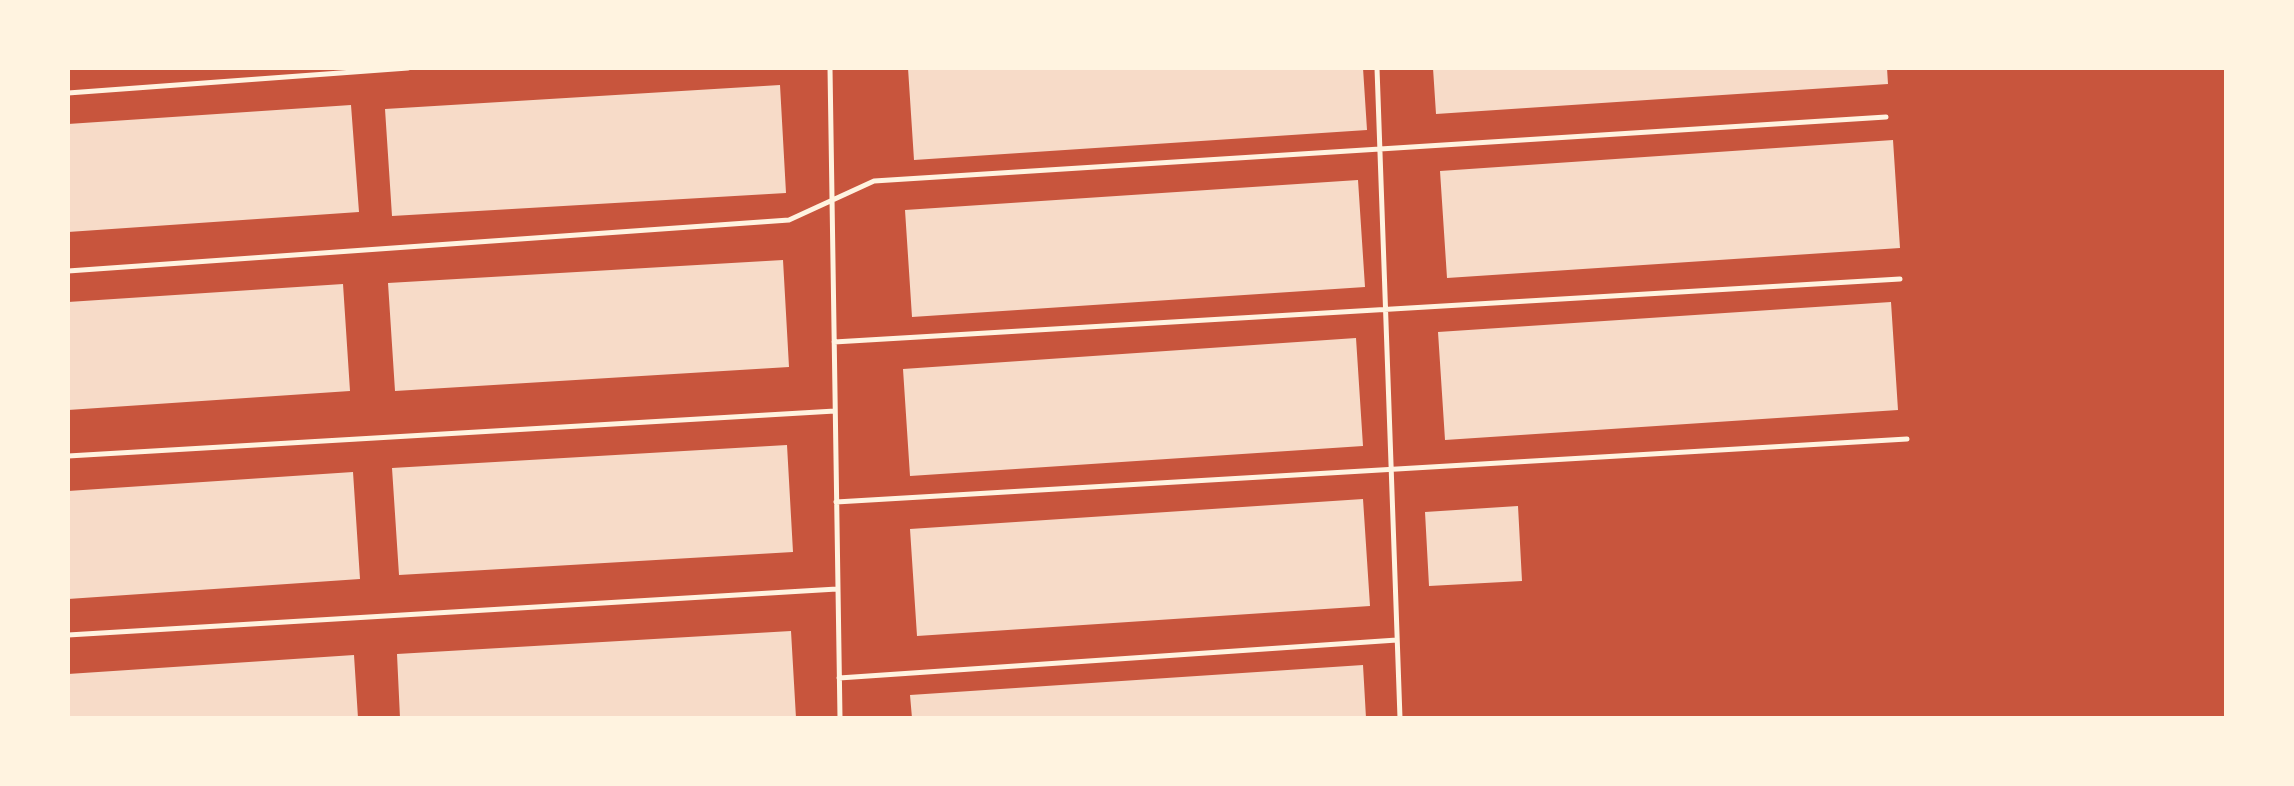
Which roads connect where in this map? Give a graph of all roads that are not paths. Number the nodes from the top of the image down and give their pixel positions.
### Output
1 (408, 68) edge
2 (830, 68) edge
3 (1377, 68) edge
4 (68, 93) edge
5 (1886, 117) dead end
6 (1380, 149) junction
7 (832, 200) junction
8 (68, 271) edge
9 (1900, 279) dead end
10 (1386, 310) junction
11 (834, 342) junction
12 (835, 411) junction
13 (1907, 439) dead end
14 (68, 456) edge
15 (1391, 469) junction
16 (836, 502) junction
17 (837, 589) junction
18 (68, 635) edge
19 (1397, 640) junction
20 (839, 678) junction
21 (840, 718) edge
22 (1400, 718) edge

1 - 4 lane
2 - 7 lane
3 - 6 lane
5 - 6 lane
6 - 7 lane
6 - 10 lane
7 - 8 lane
7 - 11 lane
9 - 10 lane
10 - 11 lane
10 - 15 lane
11 - 12 lane
12 - 14 lane
12 - 16 lane
13 - 15 lane
15 - 16 lane
15 - 19 lane
16 - 17 lane
17 - 18 lane
17 - 20 lane
19 - 20 lane
19 - 22 lane
20 - 21 lane

